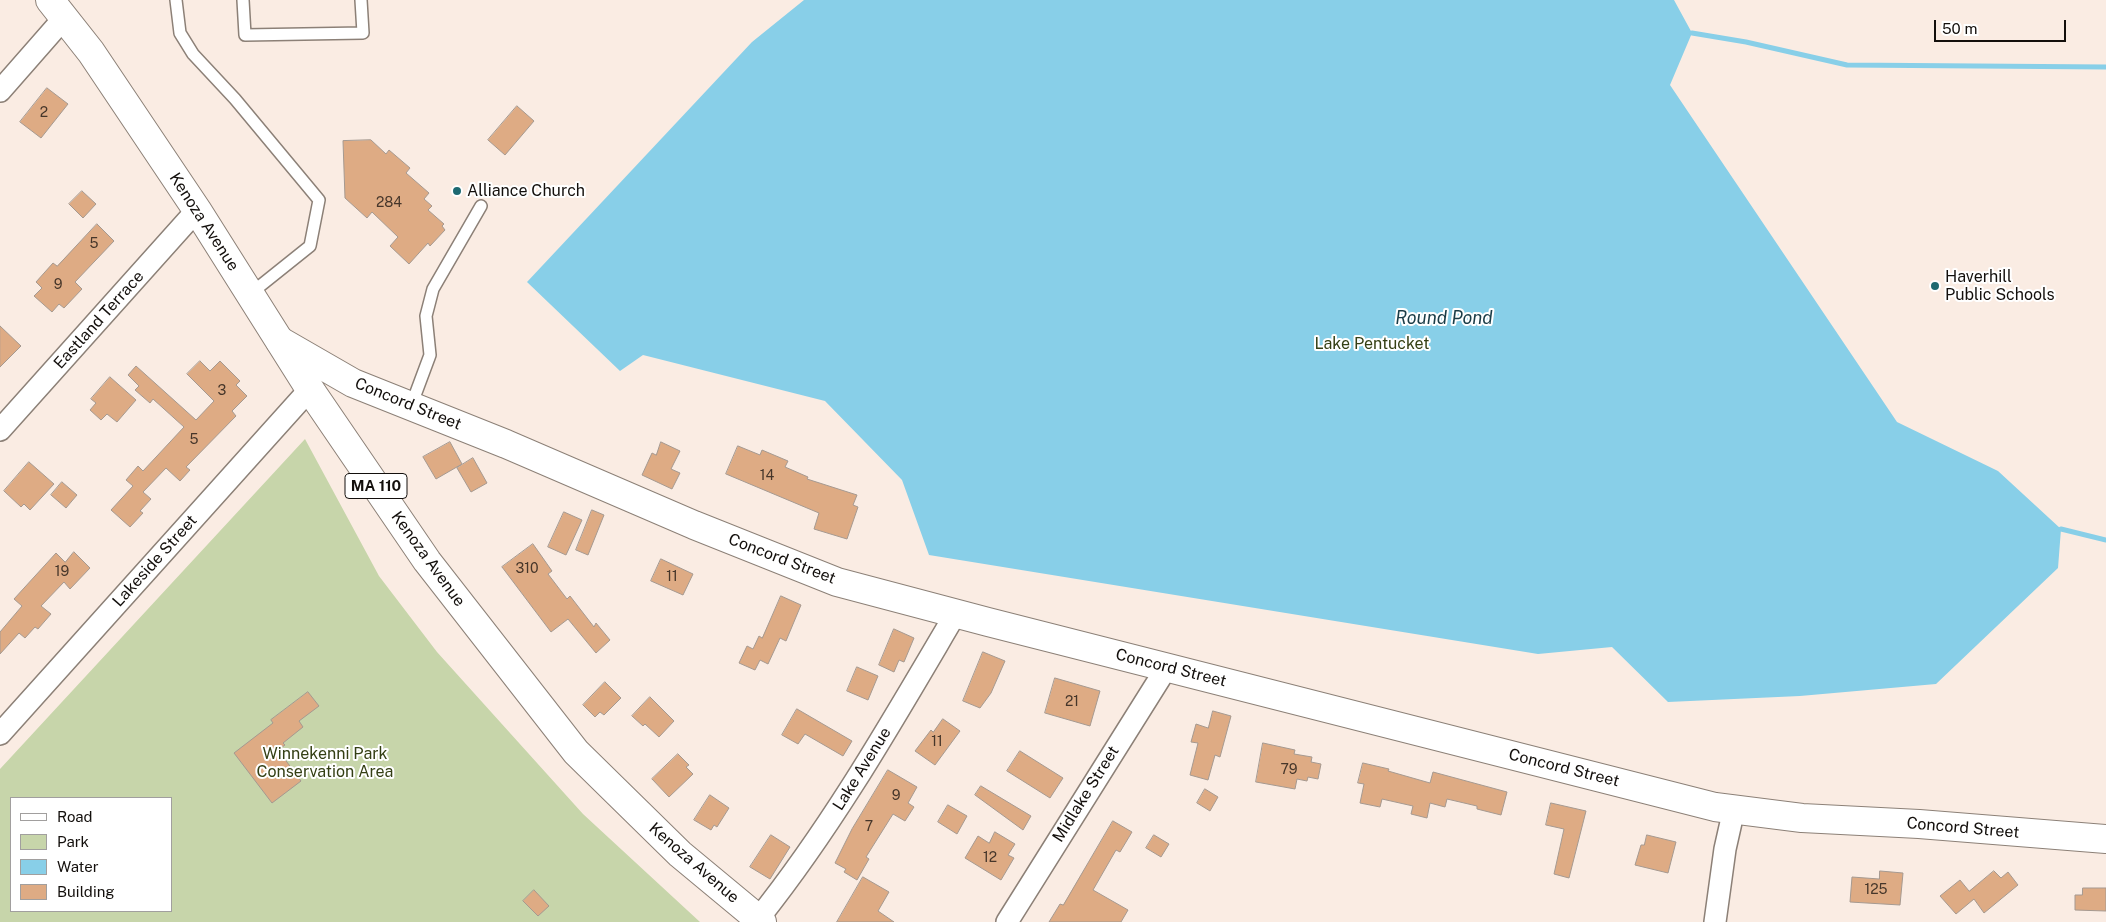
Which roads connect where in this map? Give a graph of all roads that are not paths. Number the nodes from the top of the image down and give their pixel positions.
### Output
1 (176, 0) edge
2 (243, 0) edge
3 (362, 0) edge
4 (57, 9) edge
5 (0, 91) edge
6 (481, 206) dead end
7 (197, 210) junction
8 (250, 294) junction
9 (280, 340) junction
10 (310, 389) junction
11 (411, 406) junction
12 (0, 430) edge
13 (956, 613) junction
14 (1167, 667) junction
15 (0, 734) edge
16 (1734, 809) junction
17 (2106, 839) edge
18 (759, 921) edge
19 (1006, 922) edge
20 (1715, 922) edge

1 - 8 lane
2 - 3 lane
4 - 5 street
4 - 7 main road, Kenoza Avenue / MA 110
6 - 11 lane
7 - 8 main road, Kenoza Avenue / MA 110
7 - 12 street, Eastland Terrace
8 - 9 main road, Kenoza Avenue / MA 110
9 - 10 main road, Kenoza Avenue / MA 110
9 - 11 main road, Concord Street
10 - 15 street, Lakeside Street
10 - 18 main road, Kenoza Avenue / MA 110
11 - 13 main road, Concord Street
13 - 14 main road, Concord Street
13 - 18 street, Lake Avenue
14 - 16 main road, Concord Street
14 - 19 street, Midlake Street
16 - 17 main road, Concord Street
16 - 20 street

